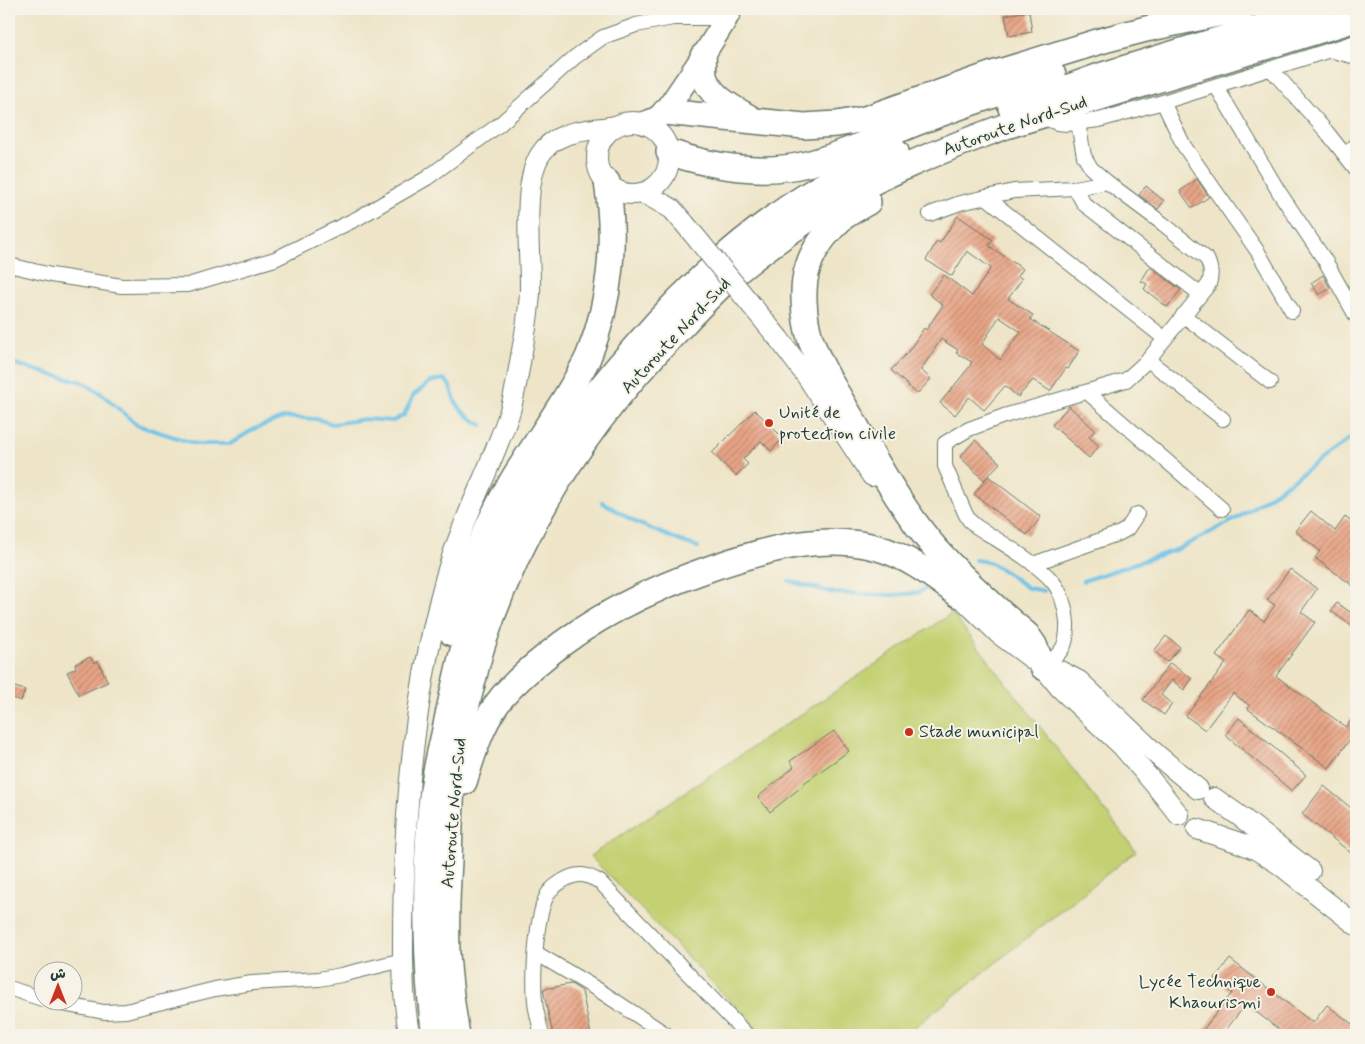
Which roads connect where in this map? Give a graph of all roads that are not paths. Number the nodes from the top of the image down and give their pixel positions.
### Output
1 (1237, 9) edge
2 (1320, 9) edge
3 (727, 16) edge
4 (1288, 18) junction
5 (1356, 19) edge
6 (1356, 42) edge
7 (1329, 50) junction
8 (703, 56) junction
9 (1356, 57) edge
10 (1271, 69) junction
11 (1216, 86) junction
12 (1164, 102) junction
13 (1040, 116) junction
14 (757, 122) junction
15 (1078, 123) junction
16 (615, 126) junction
17 (1006, 126) junction
18 (567, 133) junction
19 (661, 139) junction
20 (1356, 146) edge
21 (597, 152) junction
22 (1345, 155) junction
23 (1356, 169) edge
24 (607, 182) junction
25 (1107, 182) junction
26 (1075, 188) junction
27 (641, 193) junction
28 (986, 197) junction
29 (672, 209) junction
30 (930, 214) dead end
31 (9, 265) edge
32 (1200, 294) junction
33 (1292, 311) dead end
34 (1183, 315) junction
35 (1356, 316) edge
36 (1164, 338) junction
37 (1148, 360) junction
38 (1270, 382) dead end
39 (1087, 392) junction
40 (1223, 419) dead end
41 (1222, 509) dead end
42 (1137, 514) dead end
43 (1033, 564) junction
44 (960, 595) junction
45 (1043, 667) junction
46 (442, 747) junction
47 (1206, 794) junction
48 (1179, 815) junction
49 (450, 829) junction
50 (1197, 829) junction
51 (1356, 909) edge
52 (1356, 925) edge
53 (536, 953) junction
54 (403, 960) junction
55 (9, 988) edge
56 (32, 996) edge
57 (82, 1008) edge
58 (744, 1034) edge
59 (409, 1035) edge
60 (435, 1035) edge
61 (457, 1035) edge
62 (542, 1035) edge
63 (667, 1035) edge

1 - 14 highway
2 - 4 highway, Autoroute Nord-Sud
3 - 8 main road
3 - 31 street
4 - 19 highway
4 - 46 highway, Autoroute Nord-Sud
5 - 13 highway, Autoroute Nord-Sud
6 - 7 street
7 - 9 street
7 - 10 street
8 - 14 highway
8 - 19 main road
10 - 11 street
10 - 22 street
11 - 12 street
11 - 35 street
12 - 15 street
12 - 33 street
13 - 15 street
13 - 17 highway, Autoroute Nord-Sud
14 - 19 highway
15 - 25 street
16 - 18 main road
16 - 19 main road
16 - 21 main road
17 - 45 highway
17 - 49 highway, Autoroute Nord-Sud
18 - 21 main road
18 - 54 main road
19 - 27 main road
19 - 29 main road
20 - 22 street
21 - 24 main road
22 - 23 street
24 - 27 main road
24 - 46 highway
25 - 26 street
25 - 32 street
26 - 28 street
26 - 32 street
27 - 29 main road
28 - 30 street
28 - 36 street
29 - 44 main road, bridge
32 - 34 street
34 - 36 street
34 - 38 street
36 - 37 street
37 - 39 street
37 - 40 street
39 - 41 street
39 - 43 street
42 - 43 street
43 - 45 street
44 - 45 main road
44 - 49 highway
45 - 47 main road
45 - 48 main road
46 - 60 highway, Autoroute Nord-Sud
47 - 48 main road
47 - 50 main road
47 - 51 main road
48 - 50 main road
49 - 61 highway, Autoroute Nord-Sud
50 - 52 main road
53 - 58 street
53 - 62 street
53 - 63 street
54 - 57 street
54 - 59 main road
55 - 56 street

